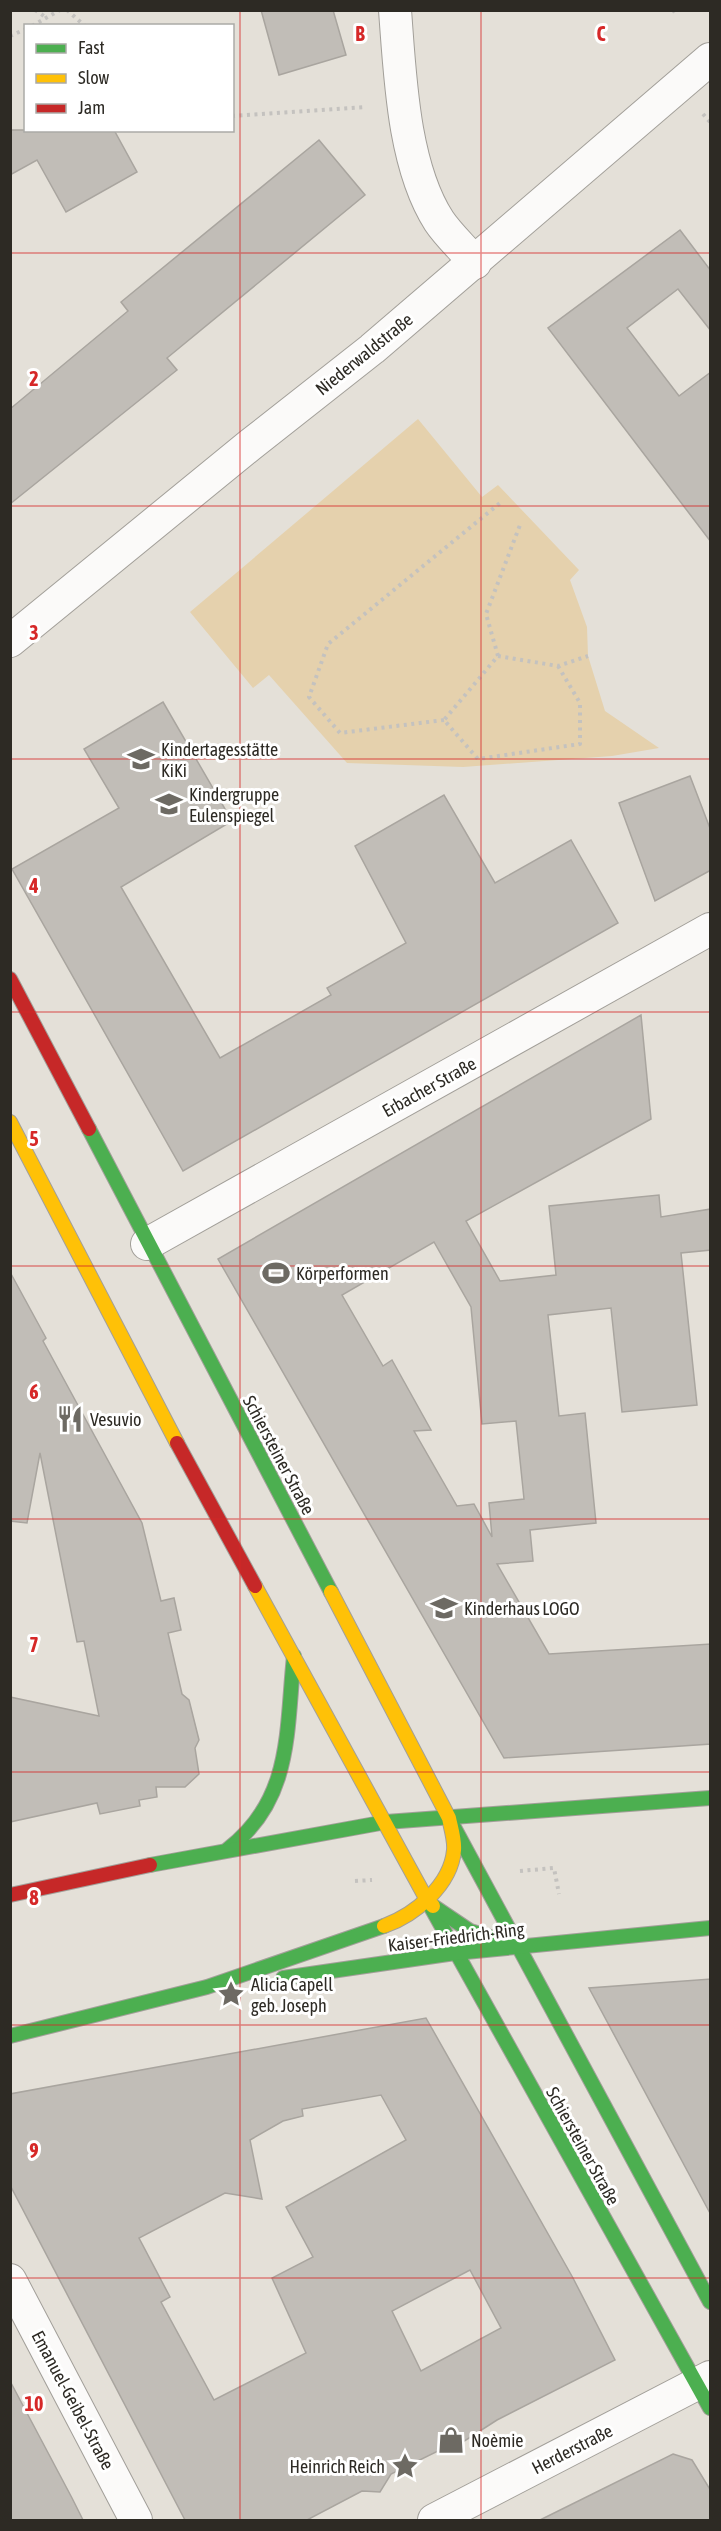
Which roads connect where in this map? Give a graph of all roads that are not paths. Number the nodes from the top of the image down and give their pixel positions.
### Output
1 (395, 10) edge
2 (711, 59) edge
3 (475, 263) junction
4 (10, 641) edge
5 (711, 929) edge
6 (10, 979) edge
7 (10, 1122) edge
8 (147, 1244) junction
9 (294, 1656) junction
10 (711, 1798) edge
11 (449, 1818) junction
12 (386, 1822) junction
13 (228, 1849) junction
14 (10, 1895) edge
15 (427, 1900) junction
16 (711, 1928) edge
17 (520, 1946) junction
18 (454, 1953) junction
19 (207, 1987) junction
20 (10, 2036) edge
21 (10, 2280) edge
22 (711, 2302) edge
23 (706, 2390) edge
24 (136, 2520) edge
25 (434, 2520) edge

1 - 3 street
2 - 3 street, Niederwaldstraße
3 - 4 street, Niederwaldstraße
5 - 8 street, Erbacher Straße
6 - 8 main road, Schiersteiner Straße
7 - 9 main road, Schiersteiner Straße
8 - 11 main road, Schiersteiner Straße
9 - 12 main road, Schiersteiner Straße
9 - 13 main road
10 - 11 main road
11 - 12 main road
11 - 15 main road, Kaiser-Friedrich-Ring
11 - 17 main road, Schiersteiner Straße
12 - 13 main road
12 - 15 main road, Schiersteiner Straße
13 - 14 main road
15 - 17 main road, Schiersteiner Straße
15 - 18 main road, Schiersteiner Straße
15 - 19 main road, Kaiser-Friedrich-Ring
16 - 17 main road, Kaiser-Friedrich-Ring
17 - 18 main road, Kaiser-Friedrich-Ring
17 - 22 main road, Schiersteiner Straße
18 - 19 main road, Kaiser-Friedrich-Ring
18 - 23 main road, Schiersteiner Straße
19 - 20 main road, Kaiser-Friedrich-Ring
21 - 24 street, Emanuel-Geibel-Straße
23 - 25 street, Herderstraße

